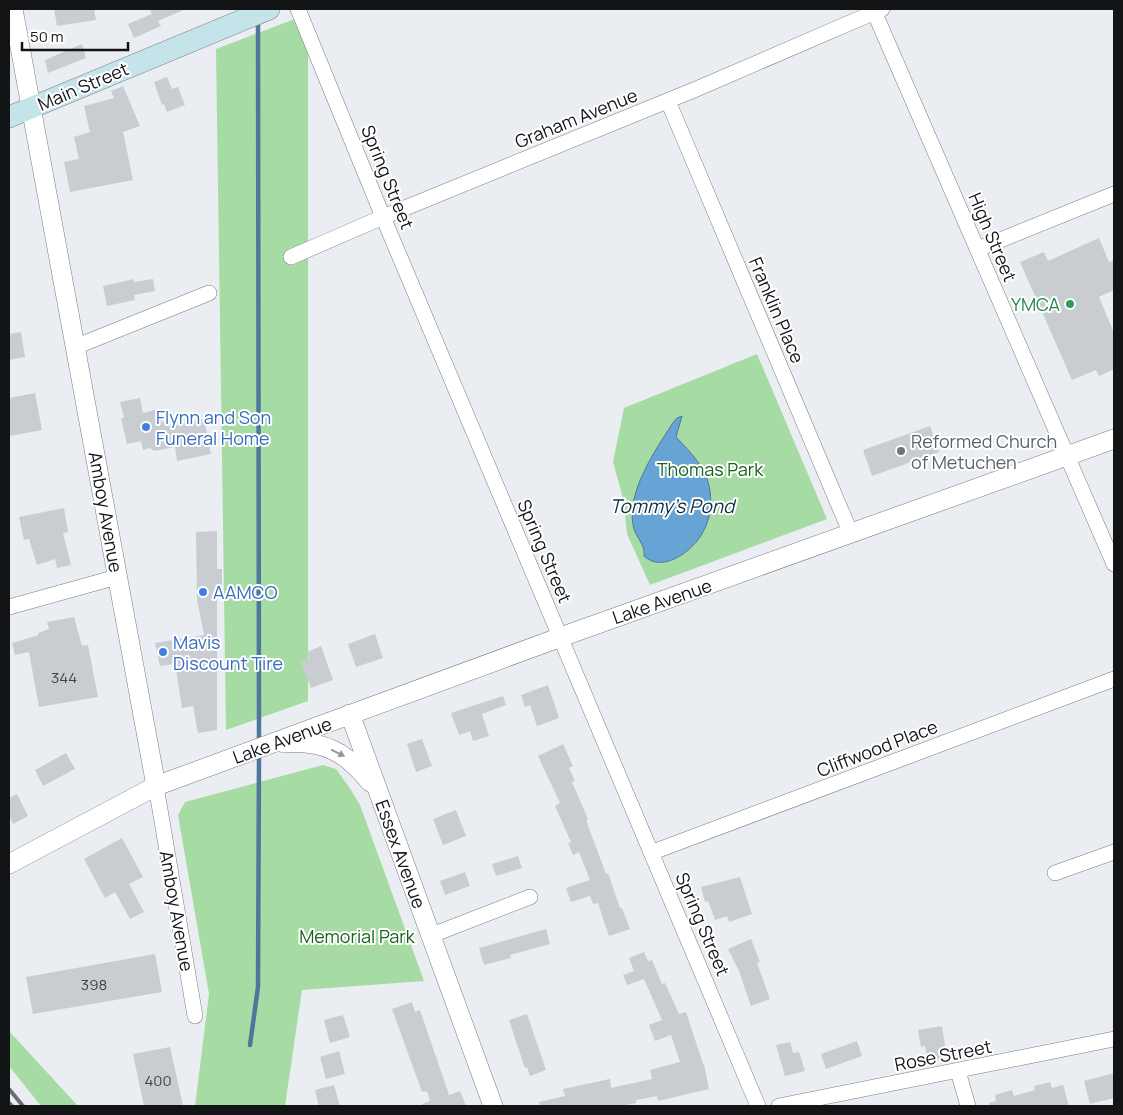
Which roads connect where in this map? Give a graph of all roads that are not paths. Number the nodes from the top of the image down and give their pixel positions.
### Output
1 (14, 9) edge
2 (268, 9) edge
3 (298, 9) edge
4 (876, 10) edge
5 (668, 101) junction
6 (31, 108) junction
7 (9, 117) edge
8 (1114, 194) edge
9 (383, 217) junction
10 (978, 249) junction
11 (291, 257) dead end
12 (209, 293) dead end
13 (75, 347) junction
14 (1114, 439) edge
15 (1066, 456) junction
16 (851, 534) junction
17 (1114, 564) edge
18 (118, 577) junction
19 (9, 607) edge
20 (561, 637) junction
21 (1114, 679) edge
22 (350, 714) junction
23 (273, 744) junction
24 (156, 786) junction
25 (379, 793) junction
26 (653, 852) junction
27 (1114, 852) edge
28 (9, 864) edge
29 (1055, 873) dead end
30 (530, 897) dead end
31 (432, 935) junction
32 (195, 1016) dead end
33 (1114, 1039) edge
34 (958, 1071) junction
35 (493, 1106) edge
36 (758, 1106) edge
37 (779, 1106) edge
38 (968, 1106) edge

1 - 6 street, Amboy Avenue
2 - 6 main road, Main Street
3 - 9 street, Spring Street
4 - 5 street, Graham Avenue
4 - 10 street, High Street
5 - 9 street, Graham Avenue
5 - 16 street, Franklin Place
6 - 7 main road, Main Street
6 - 13 street, Amboy Avenue
8 - 10 street
9 - 11 street, Graham Avenue
9 - 20 street, Spring Street
10 - 15 street, High Street
12 - 13 street
13 - 18 street, Amboy Avenue
14 - 15 street, Lake Avenue
15 - 16 street, Lake Avenue
15 - 17 street, High Street
16 - 20 street, Lake Avenue
18 - 19 street
18 - 24 street, Amboy Avenue
20 - 22 street, Lake Avenue
20 - 26 street, Spring Street
21 - 26 street, Cliffwood Place
22 - 23 street, Lake Avenue
22 - 25 street, Essex Avenue
23 - 24 street, Lake Avenue
23 -> 25 street
24 - 28 street
24 - 32 street, Amboy Avenue
25 - 31 street, Essex Avenue
26 - 36 street, Spring Street
27 - 29 street
30 - 31 street
31 - 35 street, Essex Avenue
33 - 34 street, Rose Street
34 - 37 street, Rose Street
34 - 38 street

